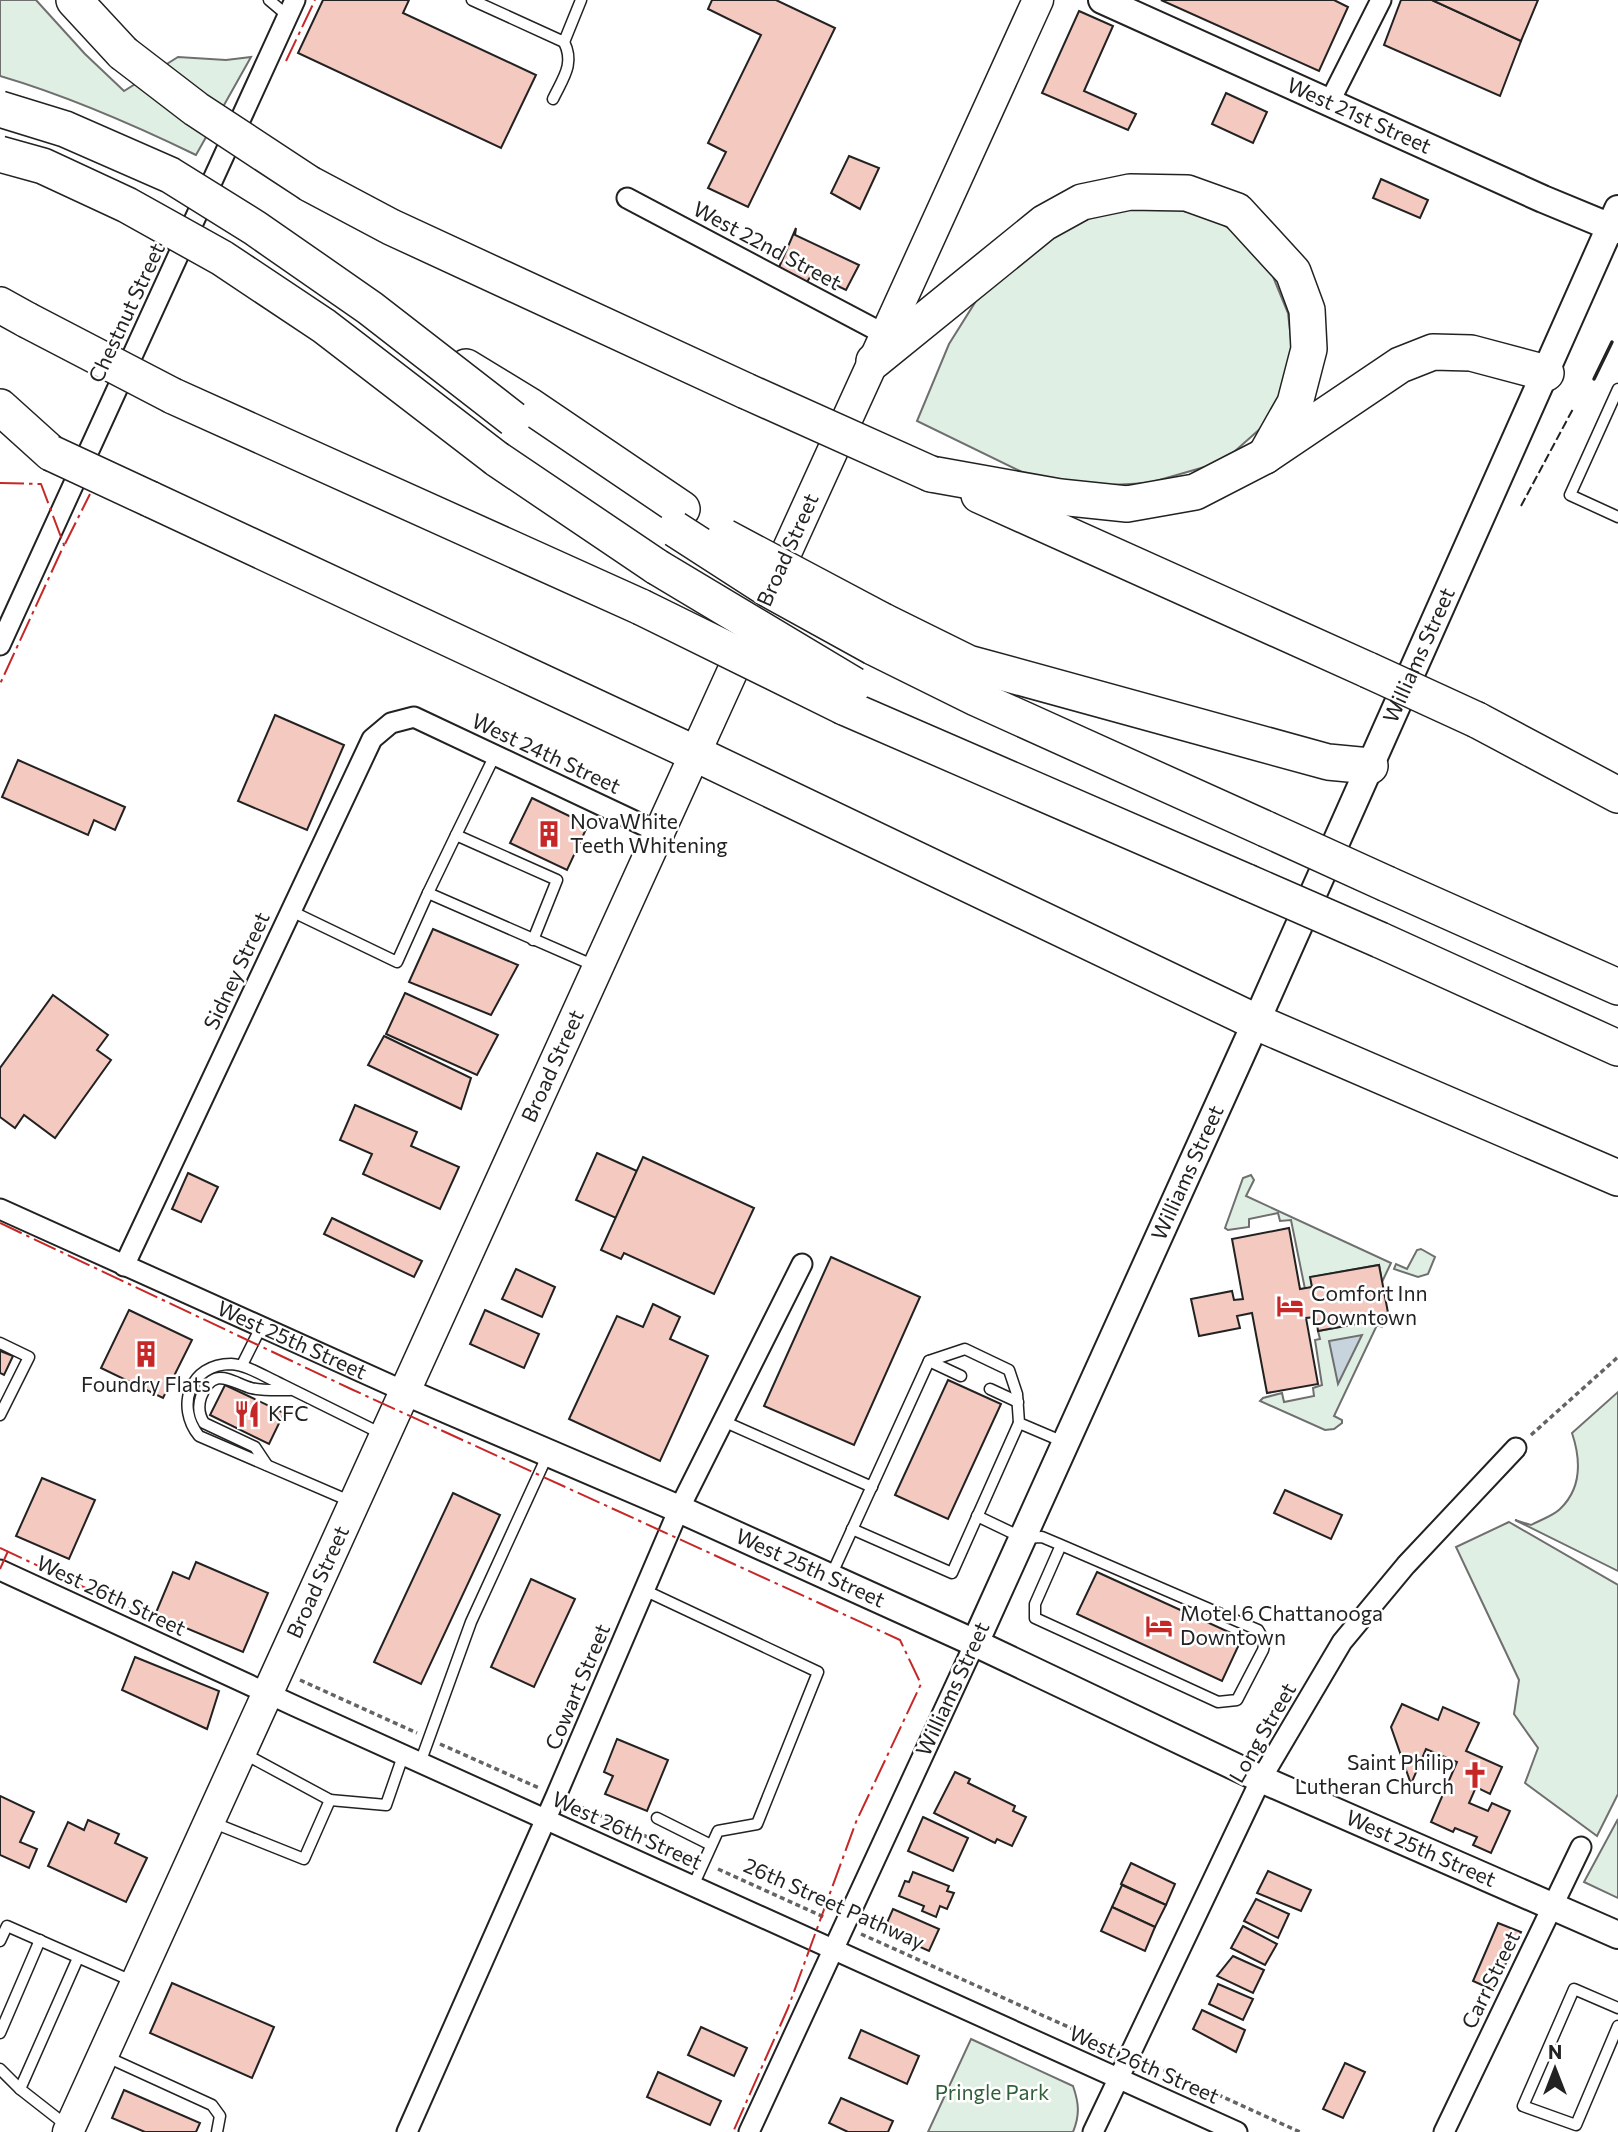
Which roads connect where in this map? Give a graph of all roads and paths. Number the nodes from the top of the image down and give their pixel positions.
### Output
1 (74, 0) edge
2 (269, 0) edge
3 (472, 0) edge
4 (580, 0) edge
5 (1038, 0) edge
6 (1102, 0) edge
7 (1381, 0) edge
8 (291, 8) edge
9 (564, 42) junction
10 (554, 99) dead end
11 (1329, 103) junction
12 (0, 109) edge
13 (0, 154) edge
14 (627, 198) dead end
15 (1615, 222) edge
16 (13, 313) edge
17 (880, 348) junction
18 (1546, 373) junction
19 (1618, 389) edge
20 (0, 407) edge
21 (0, 441) edge
22 (51, 453) junction
23 (1265, 456) junction
24 (931, 474) junction
25 (1618, 517) edge
26 (878, 634) junction
27 (0, 645) edge
28 (849, 696) junction
29 (414, 717) joint
30 (696, 754) junction
31 (495, 755) junction
32 (1370, 766) junction
33 (1618, 796) edge
34 (660, 832) junction
35 (456, 835) junction
36 (428, 893) junction
37 (291, 911) junction
38 (533, 940) junction
39 (598, 968) junction
40 (1618, 987) edge
41 (1256, 1022) junction
42 (1618, 1048) edge
43 (1618, 1178) edge
44 (0, 1209) edge
45 (802, 1264) dead end
46 (124, 1266) junction
47 (261, 1327) junction
48 (0, 1343) edge
49 (1618, 1357) edge
50 (929, 1361) junction
51 (242, 1365) junction
52 (961, 1376) dead end
53 (990, 1389) dead end
54 (294, 1391) junction
55 (406, 1392) junction
56 (1018, 1402) junction
57 (0, 1415) edge
58 (723, 1421) junction
59 (1019, 1423) junction
60 (386, 1436) junction
61 (1066, 1444) junction
62 (1516, 1448) joint
63 (548, 1453) junction
64 (268, 1465) junction
65 (872, 1487) junction
66 (355, 1504) junction
67 (679, 1509) junction
68 (978, 1516) junction
69 (852, 1530) junction
70 (1023, 1538) junction
71 (1061, 1545) junction
72 (0, 1570) edge
73 (830, 1578) junction
74 (644, 1590) junction
75 (975, 1643) junction
76 (274, 1683) junction
77 (429, 1738) junction
78 (241, 1752) junction
79 (412, 1759) junction
80 (1261, 1779) junction
81 (556, 1796) junction
82 (330, 1800) junction
83 (657, 1818) dead end
84 (546, 1820) junction
85 (210, 1821) junction
86 (711, 1845) junction
87 (1581, 1847) dead end
88 (704, 1863) junction
89 (693, 1886) junction
90 (1552, 1904) junction
91 (843, 1926) junction
92 (1618, 1934) edge
93 (40, 1940) junction
94 (0, 1941) edge
95 (832, 1950) junction
96 (78, 1958) junction
97 (136, 1983) junction
98 (1618, 2008) edge
99 (1618, 2026) edge
100 (0, 2033) edge
101 (1128, 2054) junction
102 (103, 2056) junction
103 (0, 2069) edge
104 (1117, 2078) junction
105 (20, 2089) junction
106 (69, 2130) edge
107 (217, 2132) edge
108 (407, 2132) edge
109 (749, 2132) edge
110 (1093, 2132) edge
111 (1237, 2132) edge
112 (1300, 2132) edge
113 (1444, 2132) edge

1 - 24 highway, bridge
2 - 8 lane
3 - 9 lane
4 - 9 lane
5 - 17 main road, Broad Street
6 - 11 street, West 21st Street
7 - 11 street
8 - 27 street, Chestnut Street
9 - 10 lane
11 - 15 street, West 21st Street
12 - 26 highway, bridge
13 - 28 highway, bridge
14 - 17 street, West 22nd Street
15 - 18 street, Williams Street
16 - 28 highway, bridge
17 - 23 highway
17 - 30 main road, Broad Street
18 - 23 highway
18 - 32 street, Williams Street
19 - 25 lane
20 - 22 highway
21 - 22 highway
22 - 30 highway, bridge
23 - 24 highway
24 - 33 highway, bridge
26 - 32 highway
26 - 40 highway, bridge
28 - 42 highway, bridge
29 - 31 street, West 24th Street
29 - 37 street, Sidney Street
30 - 34 main road, Broad Street
30 - 41 highway
31 - 34 street, West 24th Street
31 - 35 lane
32 - 41 street, Williams Street
34 - 39 main road, Broad Street
35 - 36 lane
35 - 38 lane
36 - 37 lane
36 - 38 lane
37 - 46 street, Sidney Street
38 - 39 lane
39 - 55 main road, Broad Street
41 - 43 highway
41 - 61 street, Williams Street
44 - 46 street, West 25th Street
45 - 58 street, Cowart Street
46 - 47 street, West 25th Street
47 - 51 lane
47 - 55 street, West 25th Street
48 - 57 lane
49 - 62 path
50 - 52 lane
50 - 56 lane
50 - 65 lane
51 - 54 lane
51 - 64 lane
53 - 56 lane
54 - 60 lane
54 - 64 lane
55 - 60 main road, Broad Street
55 - 63 street, West 25th Street
56 - 59 lane
58 - 65 lane
58 - 67 street, Cowart Street
59 - 61 lane
59 - 68 lane
60 - 66 main road, Broad Street
61 - 70 street, Williams Street
62 - 80 street, Long Street
63 - 67 street, West 25th Street
63 - 77 lane
64 - 66 lane
65 - 69 lane
66 - 76 main road, Broad Street
67 - 73 street, West 25th Street
67 - 74 street, Cowart Street
68 - 69 lane
68 - 70 lane
69 - 73 lane
70 - 71 lane
70 - 75 street, Williams Street
71 - 71 lane
72 - 76 street, West 26th Street
73 - 75 street, West 25th Street
74 - 81 street, Cowart Street
74 - 86 lane
75 - 80 street, West 25th Street
75 - 91 street, Williams Street
76 - 77 path, 26th Street Pathway
76 - 78 main road, Broad Street
76 - 79 street, West 26th Street
77 - 79 lane
77 - 81 path, 26th Street Pathway
78 - 82 lane
78 - 85 main road, Broad Street
79 - 82 lane
79 - 84 street, West 26th Street
80 - 90 street, West 25th Street
80 - 101 street, Long Street
81 - 84 street, Cowart Street
81 - 88 path, 26th Street Pathway
82 - 85 lane
83 - 86 lane
84 - 89 street, West 26th Street
84 - 108 street, Cowart Street
85 - 97 main road, Broad Street
86 - 88 lane
87 - 90 street, Carr Street
88 - 89 lane
88 - 91 path, 26th Street Pathway
89 - 95 street, West 26th Street
90 - 92 street, West 25th Street
90 - 113 street, Carr Street
91 - 95 street, Williams Street
91 - 101 path, 26th Street Pathway
93 - 94 lane
93 - 96 lane
93 - 100 lane
95 - 104 street, West 26th Street
95 - 109 street, Williams Street
96 - 97 lane
96 - 105 lane
97 - 102 main road, Broad Street
98 - 99 lane
101 - 104 street, Long Street
101 - 112 path, 26th Street Pathway
102 - 106 main road, Broad Street
102 - 107 lane
103 - 105 lane
104 - 110 street, Long Street
104 - 111 street, West 26th Street
105 - 106 lane

